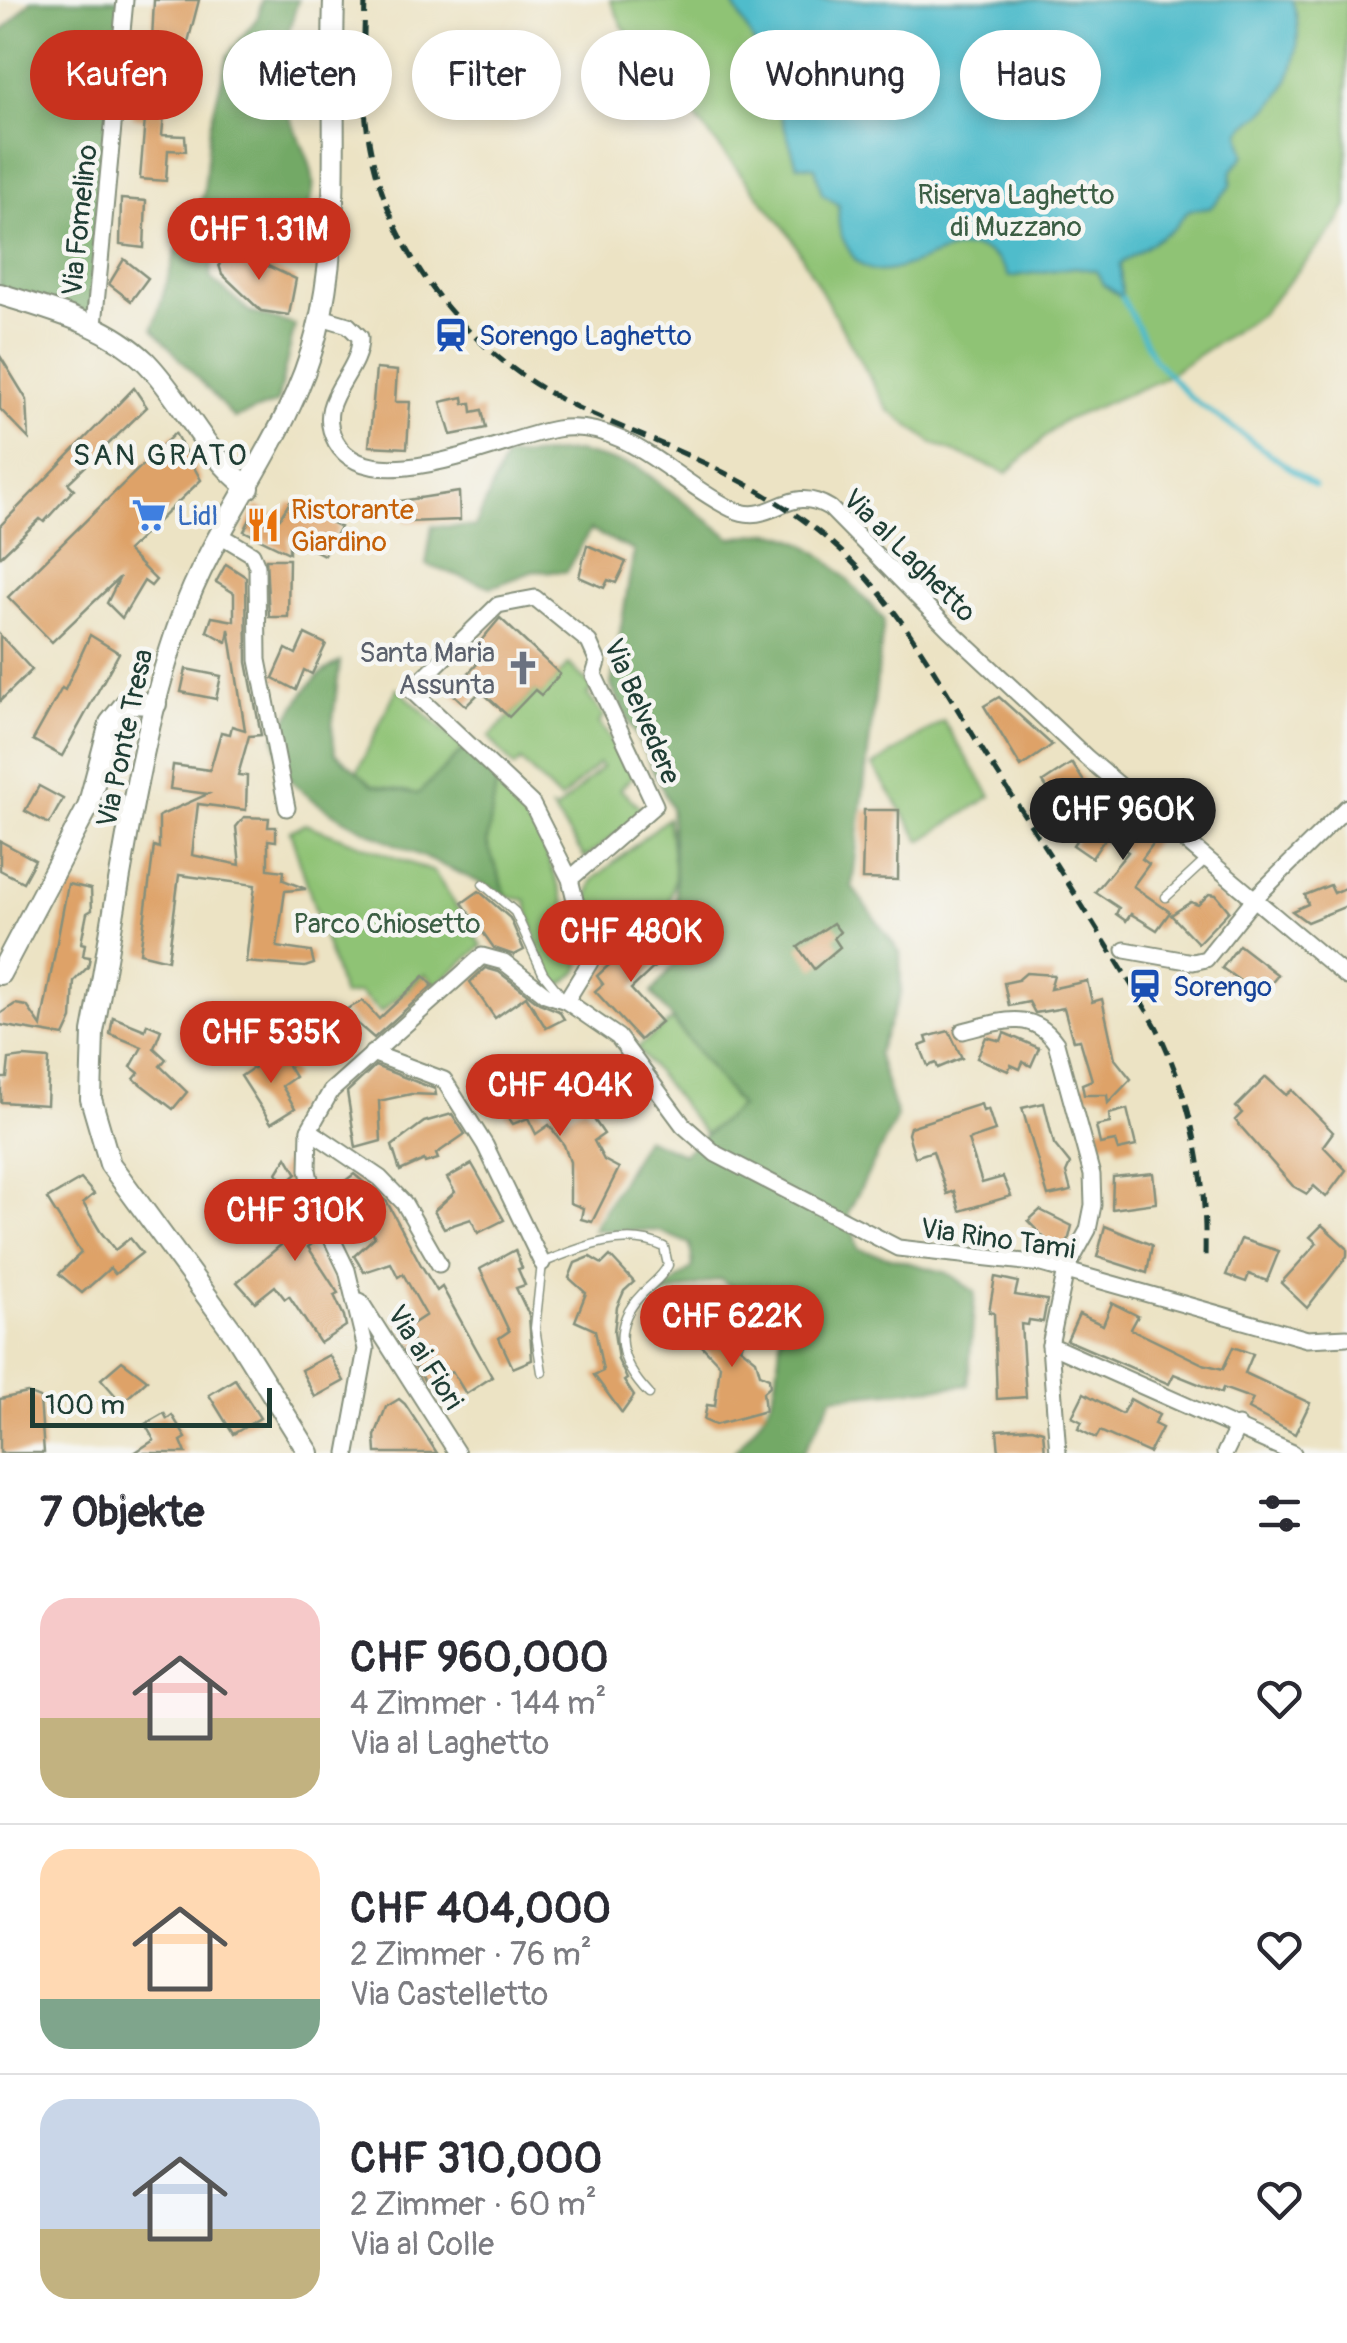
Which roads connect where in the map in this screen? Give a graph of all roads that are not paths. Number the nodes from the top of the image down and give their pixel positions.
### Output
1 (125, 0) edge
2 (334, 0) edge
3 (4, 295) edge
4 (321, 317) junction
5 (94, 325) junction
6 (249, 488) junction
7 (222, 536) junction
8 (156, 704) junction
9 (1347, 807) edge
10 (287, 808) dead end
11 (1206, 860) junction
12 (570, 879) junction
13 (483, 884) dead end
14 (1166, 897) dead end
15 (1254, 899) junction
16 (1125, 950) dead end
17 (0, 974) edge
18 (1347, 978) edge
19 (566, 1001) junction
20 (963, 1030) dead end
21 (372, 1053) junction
22 (310, 1130) junction
23 (542, 1263) junction
24 (439, 1264) dead end
25 (1066, 1270) junction
26 (353, 1289) junction
27 (1347, 1337) edge
28 (1050, 1345) junction
29 (542, 1372) dead end
30 (649, 1394) dead end
31 (1238, 1426) junction
32 (309, 1453) edge
33 (346, 1453) edge
34 (457, 1453) edge
35 (1058, 1453) edge
36 (1225, 1453) edge
37 (1292, 1453) edge

1 - 5 street, Via Fomelino
2 - 4 main road, Via Ponte Tresa
3 - 5 main road
4 - 6 main road, Via Ponte Tresa
4 - 11 street, Via al Laghetto
5 - 6 main road
6 - 7 main road, Via Ponte Tresa
7 - 8 main road, Via Ponte Tresa
7 - 10 street
8 - 17 main road
8 - 32 main road, Via Ponte Tresa
9 - 15 street
11 - 14 lane
11 - 15 street, Via al Laghetto
12 - 12 street, Via Belvedere
12 - 19 street, Via Belvedere
13 - 19 lane
15 - 16 street
15 - 18 street, Via al Laghetto
19 - 21 street, Via Rino Tami
19 - 25 street, Via Rino Tami
20 - 25 street
21 - 22 street
21 - 23 street
22 - 24 street
22 - 26 street
23 - 29 lane
23 - 30 lane
25 - 27 street, Via Rino Tami
25 - 28 street
26 - 33 street
26 - 34 street, Via ai Fiori
28 - 31 street
28 - 35 street
31 - 36 street
31 - 37 street

